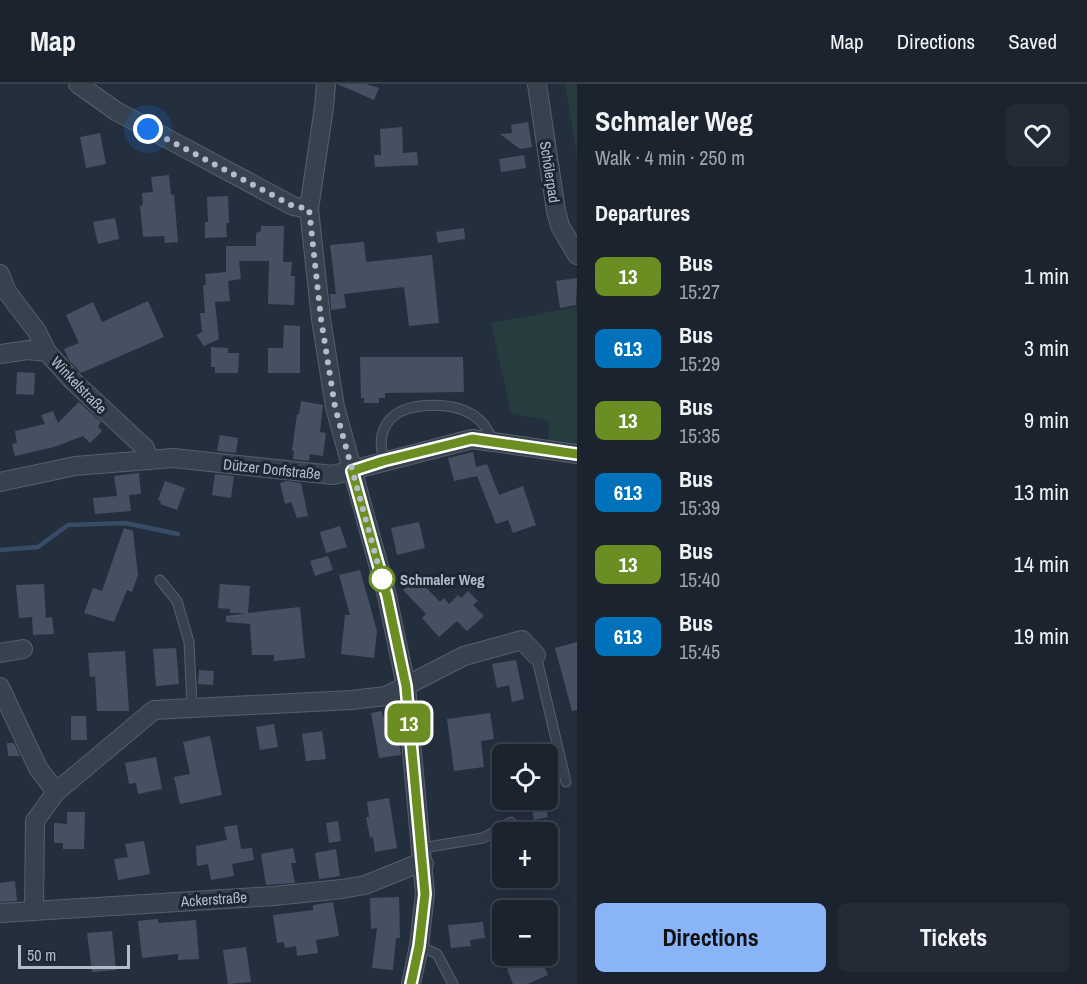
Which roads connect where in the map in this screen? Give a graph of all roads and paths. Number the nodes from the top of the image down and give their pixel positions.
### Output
1 (78, 84) edge
2 (326, 84) edge
3 (537, 84) edge
4 (309, 209) junction
5 (577, 255) edge
6 (0, 274) edge
7 (48, 352) junction
8 (0, 354) edge
9 (493, 442) junction
10 (577, 454) edge
11 (148, 459) junction
12 (383, 461) junction
13 (352, 471) junction
14 (0, 482) edge
15 (160, 580) dead end
16 (23, 649) dead end
17 (0, 653) edge
18 (536, 655) joint
19 (406, 686) junction
20 (0, 687) edge
21 (192, 707) junction
22 (566, 782) dead end
23 (56, 792) junction
24 (492, 833) edge
25 (423, 856) junction
26 (34, 911) junction
27 (0, 913) edge
28 (419, 946) junction
29 (411, 984) edge
30 (453, 984) edge

1 - 4 street
2 - 4 street
3 - 5 street, Schölerpad
4 - 13 street
6 - 7 street, Winkelstraße
7 - 8 street
7 - 11 street, Winkelstraße
9 - 10 street, Dützer Dorfstraße
9 - 12 street, Dützer Dorfstraße
9 - 12 lane
11 - 13 street, Dützer Dorfstraße
11 - 14 street, Dützer Dorfstraße
12 - 13 street, Dützer Dorfstraße
13 - 19 street
15 - 21 lane
16 - 17 street
18 - 19 street
18 - 22 lane
19 - 21 street
19 - 25 street
20 - 23 street
21 - 23 street
23 - 26 street
24 - 25 lane
25 - 26 street, Ackerstraße
25 - 28 street
26 - 27 street, Ackerstraße
28 - 29 street
28 - 30 lane

